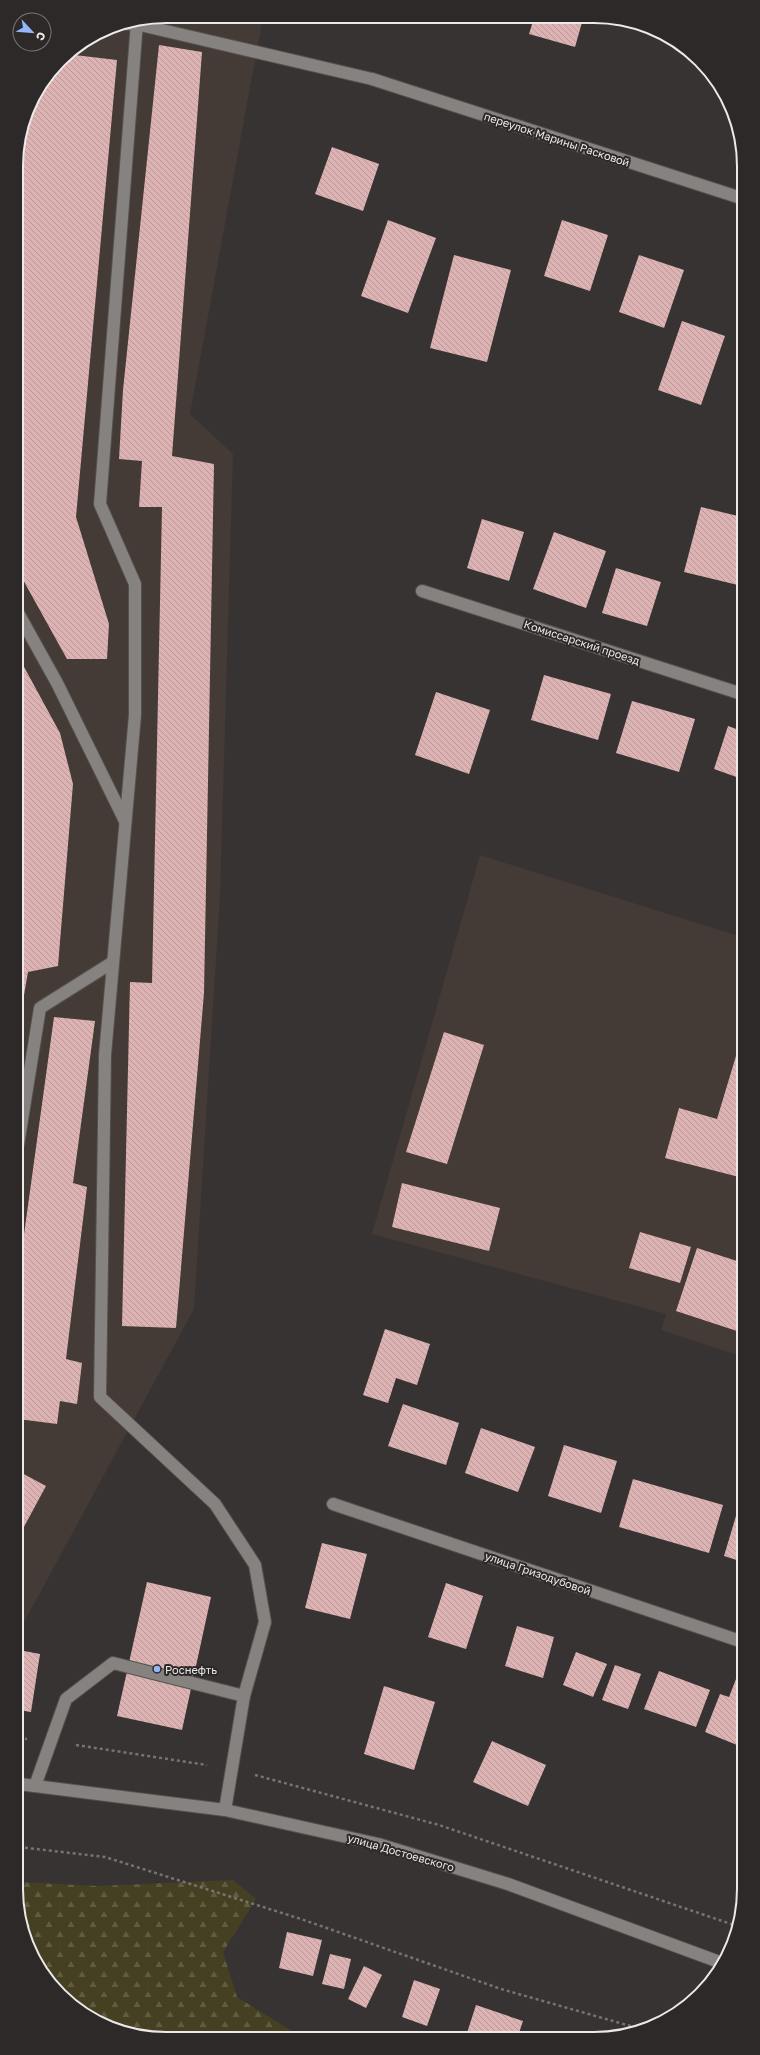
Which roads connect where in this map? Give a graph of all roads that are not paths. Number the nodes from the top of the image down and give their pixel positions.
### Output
1 (142, 25) edge
2 (133, 27) edge
3 (737, 197) edge
4 (422, 591) dead end
5 (23, 622) edge
6 (737, 692) edge
7 (125, 821) junction
8 (113, 962) junction
9 (23, 1114) edge
10 (333, 1504) dead end
11 (737, 1640) edge
12 (244, 1696) junction
13 (23, 1785) edge
14 (34, 1786) junction
15 (225, 1810) junction
16 (718, 1961) edge

1 - 3 street, переулок Марины Расковой
2 - 7 street
4 - 6 street, Комиссарский проезд
5 - 7 street
7 - 8 street
8 - 9 street
8 - 12 street
10 - 11 street, улица Гризодубовой
12 - 14 street
12 - 15 street
13 - 14 street, улица Достоевского
14 - 15 street, улица Достоевского
15 - 16 street, улица Достоевского

